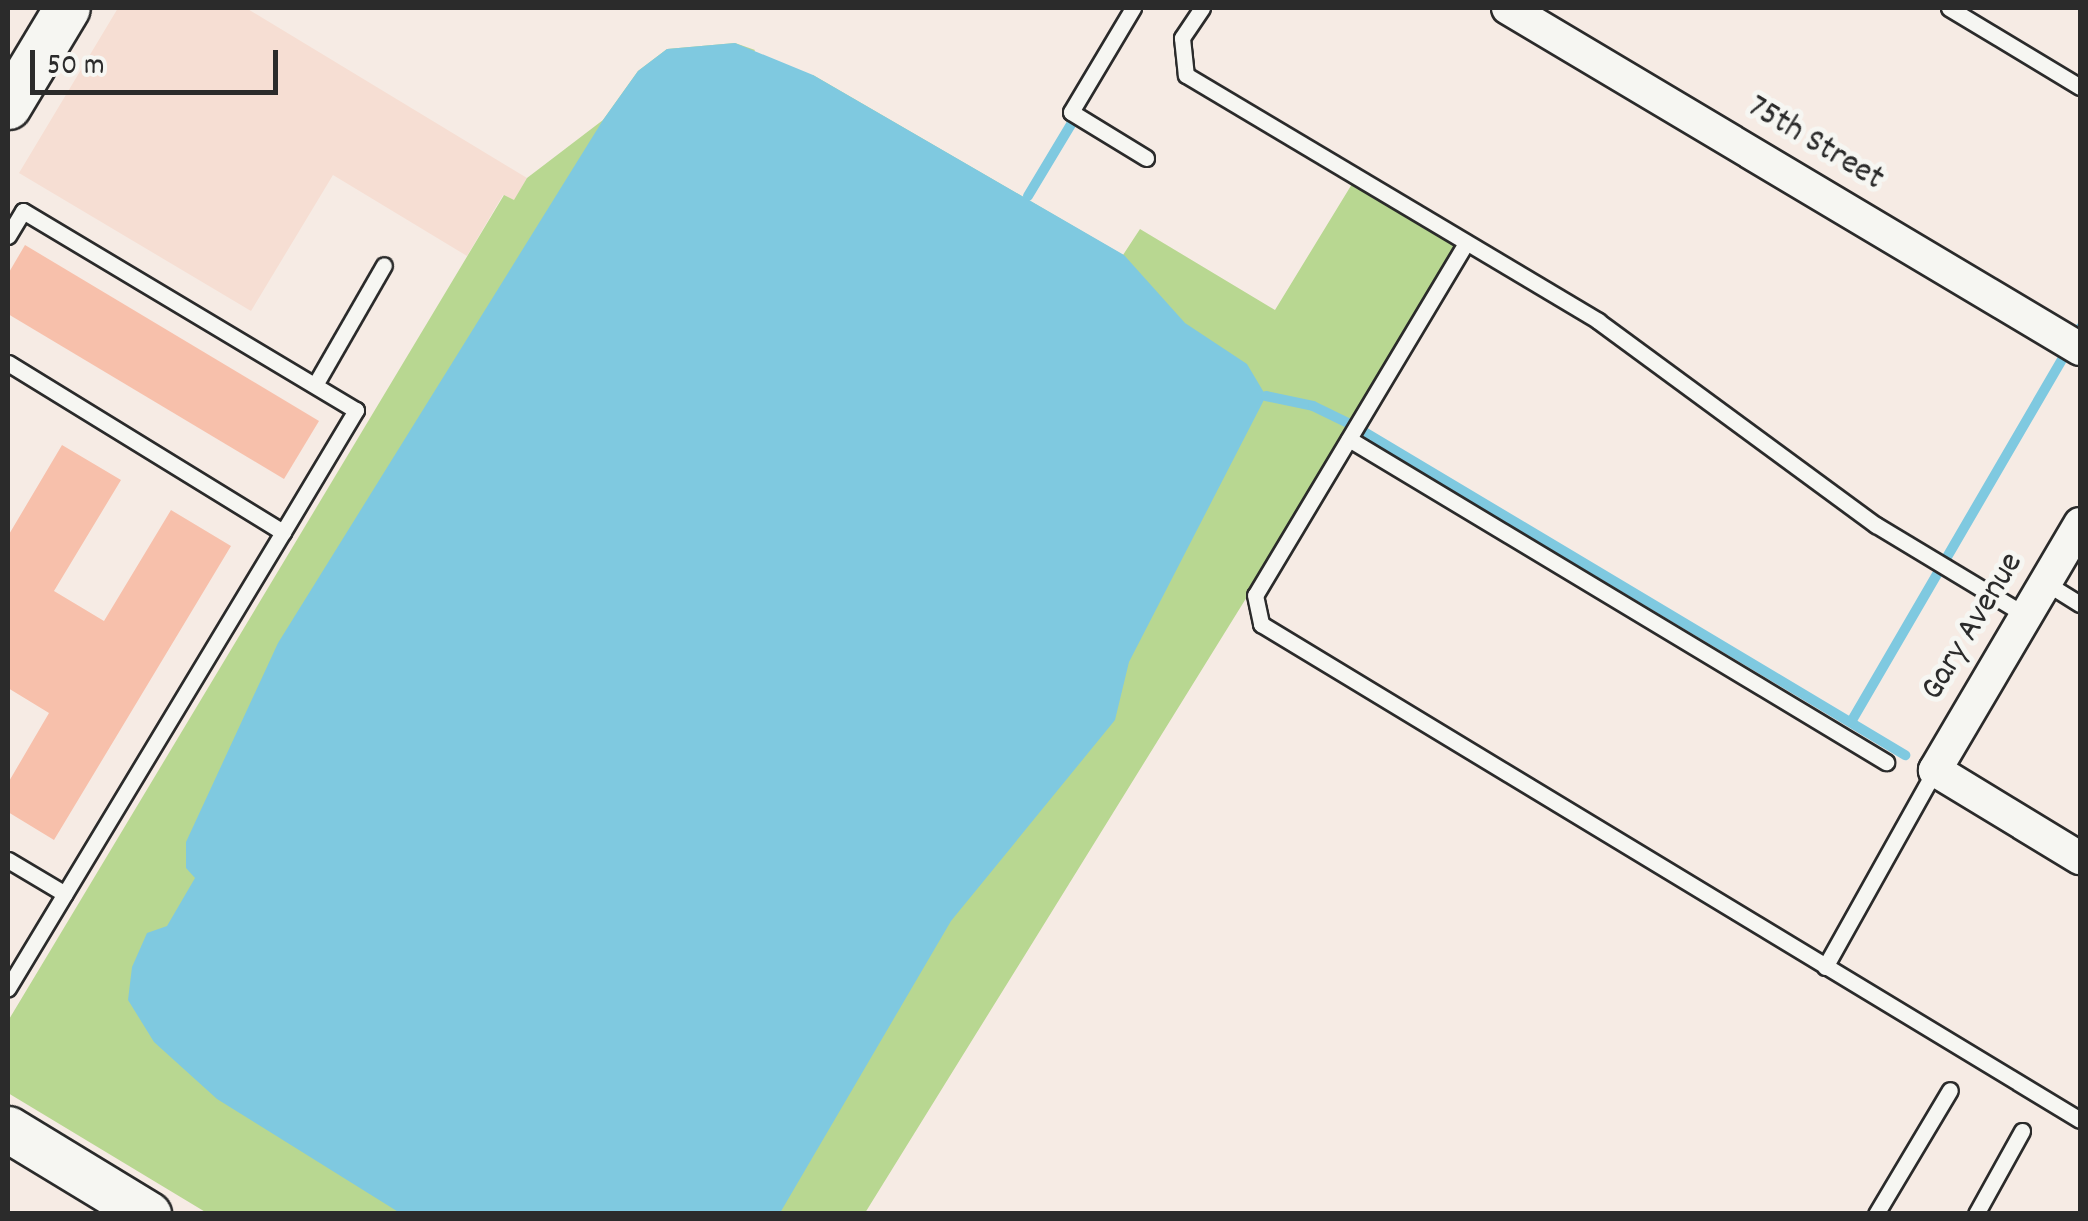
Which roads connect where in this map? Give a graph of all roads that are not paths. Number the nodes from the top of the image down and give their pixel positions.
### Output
1 (67, 8) edge
2 (1133, 8) edge
3 (1202, 8) edge
4 (1508, 8) edge
5 (1948, 8) edge
6 (14, 79) edge
7 (2080, 86) edge
8 (1146, 158) dead end
9 (8, 201) edge
10 (23, 211) junction
11 (8, 236) edge
12 (1466, 244) junction
13 (384, 265) dead end
14 (2080, 350) edge
15 (8, 364) edge
16 (315, 384) junction
17 (1349, 439) junction
18 (2080, 524) edge
19 (283, 532) junction
20 (2046, 583) junction
21 (2080, 604) edge
22 (2027, 616) junction
23 (1886, 762) dead end
24 (1935, 770) junction
25 (2080, 858) edge
26 (8, 860) edge
27 (65, 894) junction
28 (1824, 966) junction
29 (8, 988) edge
30 (1950, 1090) dead end
31 (2080, 1120) edge
32 (8, 1129) edge
33 (2022, 1132) dead end
34 (148, 1214) edge
35 (1876, 1214) edge
36 (1976, 1214) edge

1 - 6 main road
2 - 8 lane
3 - 12 lane
4 - 14 street, 75th Street
5 - 7 lane
9 - 10 lane
10 - 11 lane
10 - 16 lane
12 - 17 lane
12 - 22 lane
13 - 16 lane
15 - 19 lane
16 - 19 lane
17 - 23 lane
17 - 28 lane
18 - 20 street, Gary Avenue
19 - 27 lane
20 - 21 lane
20 - 22 street, Gary Avenue
22 - 24 street, Gary Avenue
24 - 25 street
24 - 28 lane
26 - 27 lane
27 - 29 lane
28 - 31 lane
30 - 35 lane
32 - 34 main road
33 - 36 lane

